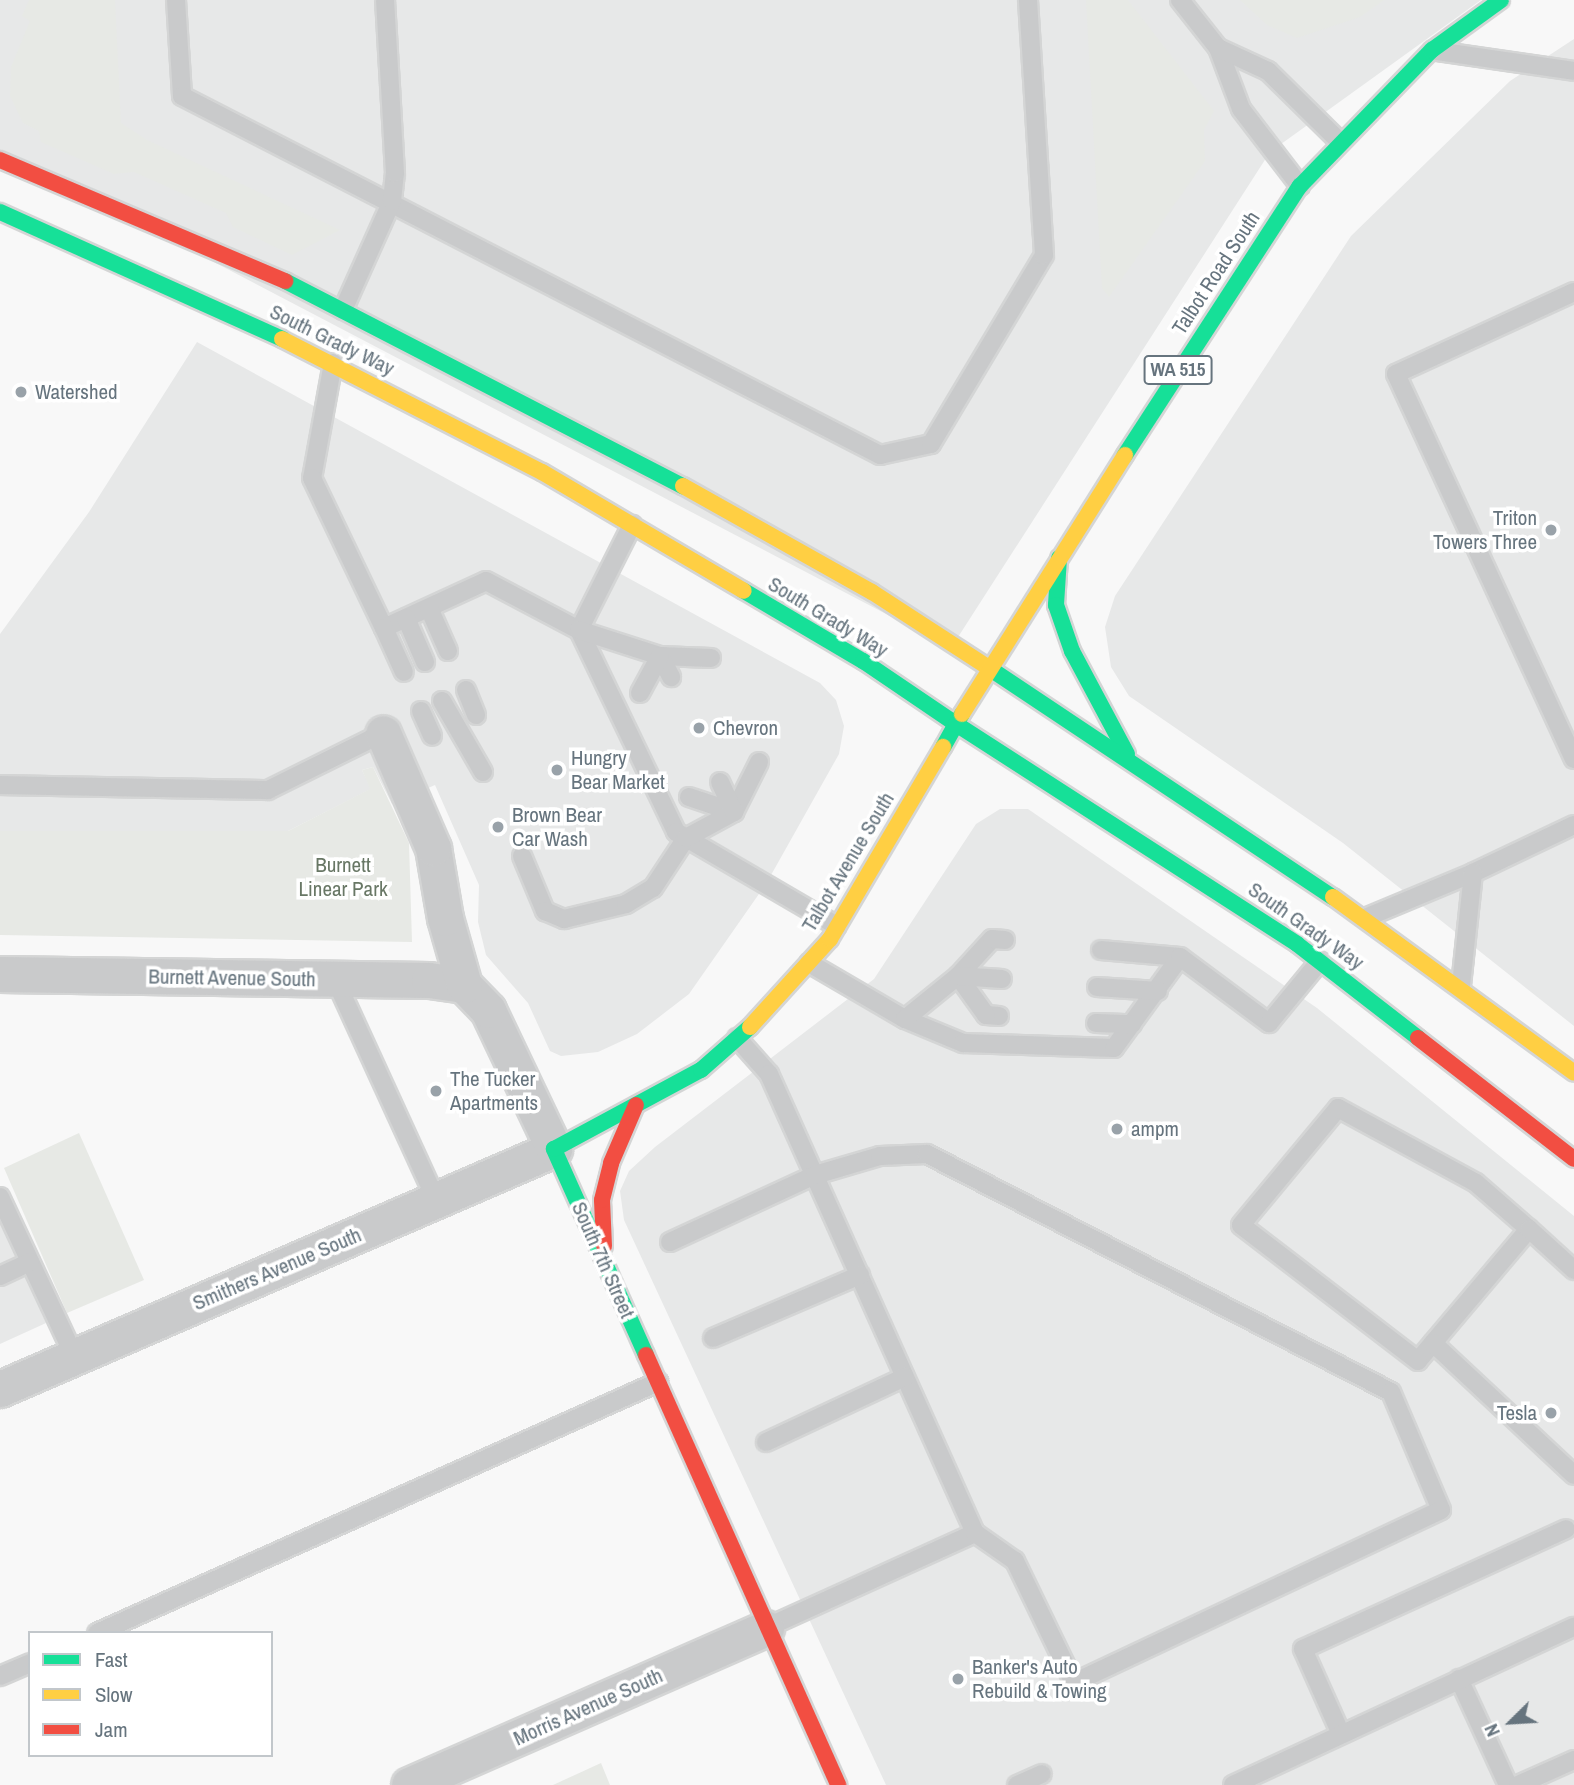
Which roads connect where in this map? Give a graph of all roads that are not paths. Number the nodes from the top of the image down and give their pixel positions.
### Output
1 (176, 0) edge
2 (385, 0) edge
3 (1028, 0) edge
4 (1180, 0) edge
5 (1501, 0) edge
6 (1218, 48) junction
7 (1432, 50) junction
8 (1574, 71) edge
9 (1340, 142) junction
10 (0, 160) edge
11 (1300, 186) junction
12 (391, 201) junction
13 (0, 212) edge
14 (1574, 292) edge
15 (344, 310) junction
16 (333, 363) junction
17 (632, 526) junction
18 (1059, 556) junction
19 (429, 608) junction
20 (406, 618) junction
21 (384, 628) junction
22 (579, 630) junction
23 (448, 652) dead end
24 (660, 656) junction
25 (710, 658) dead end
26 (425, 663) dead end
27 (989, 668) junction
28 (404, 672) dead end
29 (671, 677) dead end
30 (466, 690) dead end
31 (640, 693) dead end
32 (442, 701) dead end
33 (421, 711) dead end
34 (476, 715) dead end
35 (956, 724) junction
36 (383, 733) joint
37 (432, 736) dead end
38 (1574, 759) edge
39 (759, 762) dead end
40 (1132, 762) junction
41 (483, 772) dead end
42 (720, 782) dead end
43 (0, 785) edge
44 (689, 797) dead end
45 (734, 812) junction
46 (1574, 825) edge
47 (686, 838) junction
48 (522, 856) dead end
49 (1473, 873) junction
50 (1365, 918) junction
51 (837, 926) junction
52 (1383, 932) junction
53 (1006, 940) dead end
54 (1358, 943) dead end
55 (1101, 950) dead end
56 (1180, 957) junction
57 (1327, 958) junction
58 (809, 963) junction
59 (0, 974) edge
60 (958, 976) junction
61 (334, 979) junction
62 (1002, 979) dead end
63 (464, 985) junction
64 (1097, 987) dead end
65 (1461, 990) junction
66 (1158, 991) junction
67 (999, 1016) dead end
68 (905, 1019) junction
69 (1096, 1023) dead end
70 (1132, 1024) junction
71 (737, 1038) junction
72 (1574, 1073) edge
73 (636, 1105) junction
74 (1562, 1126) dead end
75 (1539, 1131) junction
76 (554, 1149) junction
77 (1574, 1159) edge
78 (815, 1175) junction
79 (0, 1197) edge
80 (436, 1200) junction
81 (1529, 1229) junction
82 (670, 1242) dead end
83 (30, 1262) junction
84 (605, 1262) junction
85 (1574, 1270) edge
86 (860, 1275) junction
87 (0, 1276) edge
88 (713, 1338) dead end
89 (1433, 1343) junction
90 (74, 1356) junction
91 (905, 1377) junction
92 (658, 1382) junction
93 (0, 1389) edge
94 (766, 1442) dead end
95 (1574, 1475) edge
96 (1566, 1529) dead end
97 (975, 1533) junction
98 (1574, 1627) edge
99 (766, 1628) junction
100 (101, 1631) edge
101 (28, 1664) edge
102 (0, 1676) edge
103 (1460, 1679) junction
104 (1341, 1734) junction
105 (1574, 1759) edge
106 (1042, 1774) dead end
107 (409, 1785) edge
108 (838, 1785) edge
109 (1017, 1785) edge
110 (1233, 1785) edge
111 (1508, 1785) edge
112 (1518, 1785) edge

1 - 12 lane
2 - 12 lane
3 - 12 lane
4 - 6 lane
5 - 7 main road, Talbot Road South / WA 515
6 - 9 lane
6 - 11 lane
7 - 8 lane
7 - 9 main road, Talbot Road South / WA 515
9 - 11 main road, Talbot Road South / WA 515
10 - 15 main road, South Grady Way
11 - 18 main road, Talbot Road South / WA 515
12 - 15 lane
13 - 16 main road, South Grady Way
14 - 38 lane
15 - 27 main road, South Grady Way
16 - 17 main road, South Grady Way
16 - 21 lane
17 - 22 lane
17 - 35 main road, South Grady Way
18 - 27 main road, Talbot Road South / WA 515
18 - 40 main road
19 - 20 lane
19 - 22 lane
19 - 23 lane
20 - 21 lane
20 - 26 lane
21 - 28 lane
22 - 24 lane
22 - 47 lane
24 - 25 lane
24 - 29 lane
24 - 31 lane
27 - 35 main road, Talbot Road South / WA 515
27 - 40 main road, South Grady Way
30 - 34 lane
32 - 41 lane
33 - 37 lane
35 - 51 main road, Talbot Avenue South
35 - 57 main road, South Grady Way
36 - 43 lane
36 - 63 street, South 7th Street
39 - 45 lane
40 - 50 main road, South Grady Way
42 - 45 lane
44 - 45 lane
45 - 47 lane
46 - 49 lane
47 - 48 lane
47 - 51 lane
49 - 50 lane
49 - 65 lane
50 - 52 main road, South Grady Way
51 - 58 main road, Talbot Avenue South
52 - 54 main road
52 - 65 main road, South Grady Way
53 - 60 lane
55 - 56 lane
56 - 57 lane
56 - 66 lane
57 - 75 main road, South Grady Way
58 - 68 lane
58 - 71 main road, Talbot Avenue South
59 - 61 street, Burnett Avenue South
60 - 62 lane
60 - 67 lane
60 - 68 lane
61 - 63 street, Burnett Avenue South
61 - 80 lane
63 - 76 street, South 7th Street
64 - 66 lane
65 - 72 main road, South Grady Way
66 - 70 lane
68 - 70 lane
69 - 70 lane
71 - 73 main road, Talbot Avenue South
71 - 78 lane
73 - 76 main road, Talbot Avenue South
73 - 84 main road
74 - 75 main road
75 - 77 main road, South Grady Way
76 - 80 street, Smithers Avenue South
76 - 84 main road, South 7th Street
78 - 82 lane
78 - 86 lane
78 - 97 lane
79 - 83 lane
80 - 90 street, Smithers Avenue South
81 - 85 lane
81 - 89 lane
81 - 89 lane
83 - 87 lane
83 - 90 lane
84 - 92 main road, South 7th Street
86 - 88 lane
86 - 91 lane
89 - 95 lane
90 - 93 street, Smithers Avenue South
91 - 94 lane
91 - 97 lane
92 - 99 main road, South 7th Street
92 - 100 lane
96 - 104 lane
97 - 99 lane
98 - 103 lane
99 - 107 street, Morris Avenue South
99 - 108 main road, South 7th Street
101 - 102 lane
103 - 104 lane
103 - 111 lane
104 - 110 lane
105 - 112 lane
106 - 109 lane

